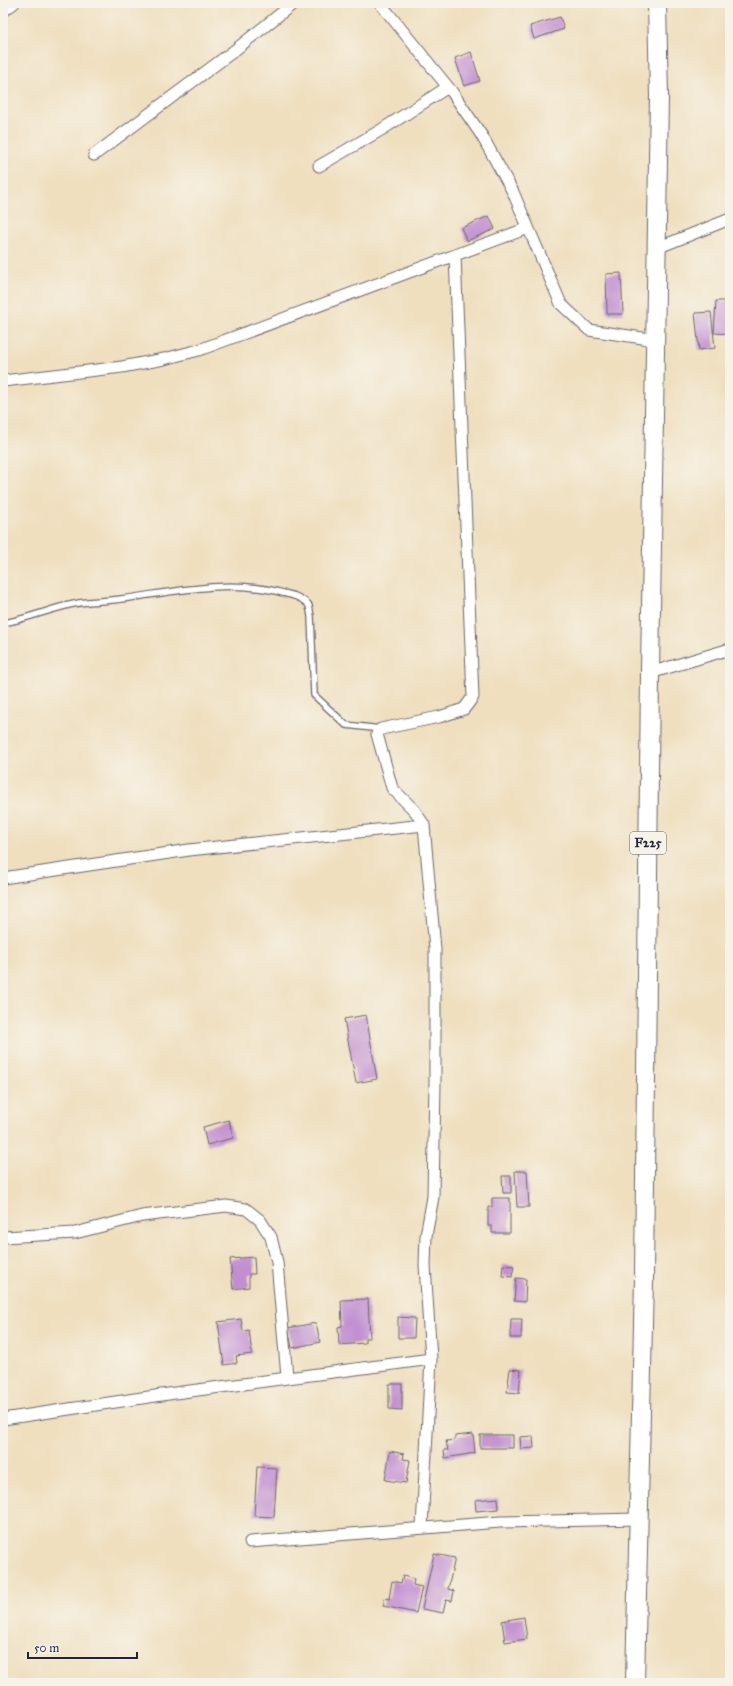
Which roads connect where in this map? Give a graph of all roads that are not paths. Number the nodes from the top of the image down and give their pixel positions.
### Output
1 (14, 3) edge
2 (294, 3) edge
3 (380, 3) edge
4 (657, 3) edge
5 (3, 11) edge
6 (448, 87) junction
7 (94, 154) dead end
8 (320, 166) dead end
9 (730, 220) edge
10 (528, 228) junction
11 (657, 248) junction
12 (455, 256) junction
13 (656, 340) junction
14 (3, 381) edge
15 (3, 623) edge
16 (730, 649) edge
17 (650, 673) junction
18 (381, 730) junction
19 (424, 825) junction
20 (3, 878) edge
21 (3, 1237) edge
22 (431, 1359) junction
23 (288, 1377) junction
24 (3, 1419) edge
25 (638, 1519) junction
26 (422, 1527) junction
27 (250, 1542) dead end
28 (635, 1683) edge

1 - 5 street
2 - 7 street
3 - 6 street
4 - 11 main road, F225
6 - 8 street
6 - 10 street
9 - 11 street
10 - 12 street
10 - 13 street
11 - 13 main road, F225
12 - 14 street
12 - 18 street
13 - 17 main road, F225
15 - 18 lane
16 - 17 street
17 - 25 main road, F225
18 - 19 street
19 - 20 street
19 - 22 street
21 - 23 street
22 - 23 street
22 - 26 street
23 - 24 street
25 - 26 street
25 - 28 main road, F225
26 - 27 street

